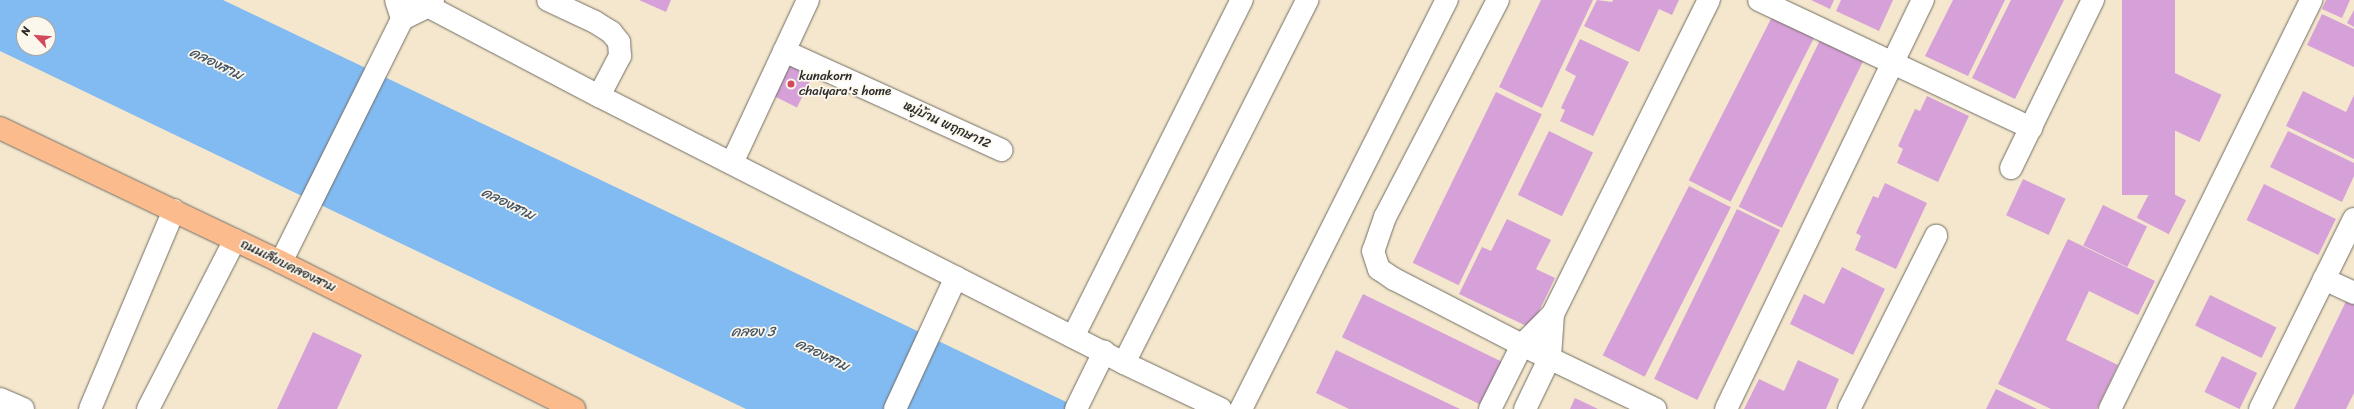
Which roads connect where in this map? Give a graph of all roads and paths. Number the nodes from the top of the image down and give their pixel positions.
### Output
1 (548, 0) edge
2 (808, 0) edge
3 (1242, 0) edge
4 (1307, 0) edge
5 (1447, 0) edge
6 (1498, 0) edge
7 (1709, 0) edge
8 (1759, 0) edge
9 (1923, 0) edge
10 (2093, 0) edge
11 (2311, 0) edge
12 (426, 2) edge
13 (397, 18) edge
14 (784, 51) junction
15 (1892, 64) junction
16 (599, 96) junction
17 (0, 128) edge
18 (2030, 128) junction
19 (1000, 150) dead end
20 (732, 163) junction
21 (2011, 168) dead end
22 (174, 210) junction
23 (2354, 219) edge
24 (1936, 236) dead end
25 (235, 240) junction
26 (281, 262) junction
27 (956, 277) junction
28 (2324, 279) junction
29 (2354, 293) edge
30 (1553, 314) junction
31 (1073, 337) junction
32 (1522, 345) junction
33 (1104, 352) junction
34 (1550, 357) junction
35 (1124, 363) junction
36 (0, 399) edge
37 (1079, 402) edge
38 (23, 409) edge
39 (90, 409) edge
40 (148, 409) edge
41 (574, 409) edge
42 (895, 409) edge
43 (1221, 409) edge
44 (1241, 409) edge
45 (1490, 409) edge
46 (1525, 409) edge
47 (1655, 409) edge
48 (1726, 409) edge
49 (1849, 409) edge
50 (2110, 409) edge
51 (2260, 409) edge

1 - 16 street
2 - 14 street
3 - 31 street
4 - 35 street
5 - 44 street
6 - 32 street
7 - 30 street
8 - 15 street
9 - 15 street
10 - 18 street
11 - 50 street
12 - 13 street
12 - 16 street
13 - 26 street
14 - 19 street, หมู่บ้าน พฤกษา12
14 - 20 street
15 - 18 street
15 - 48 street
16 - 20 street
17 - 22 main road, ถนนเลียบคลองสาม
18 - 21 street
20 - 27 street
22 - 25 main road, ถนนเลียบคลองสาม
22 - 39 street
23 - 28 street
24 - 49 street
25 - 26 main road, ถนนเลียบคลองสาม
25 - 40 street
26 - 41 main road, ถนนเลียบคลองสาม
27 - 31 street
27 - 42 street
28 - 29 street
28 - 51 street
30 - 32 street
30 - 34 street
31 - 33 street
32 - 34 street
32 - 45 street
33 - 35 street
33 - 37 street
34 - 46 street
34 - 47 street
35 - 43 street
36 - 38 street

